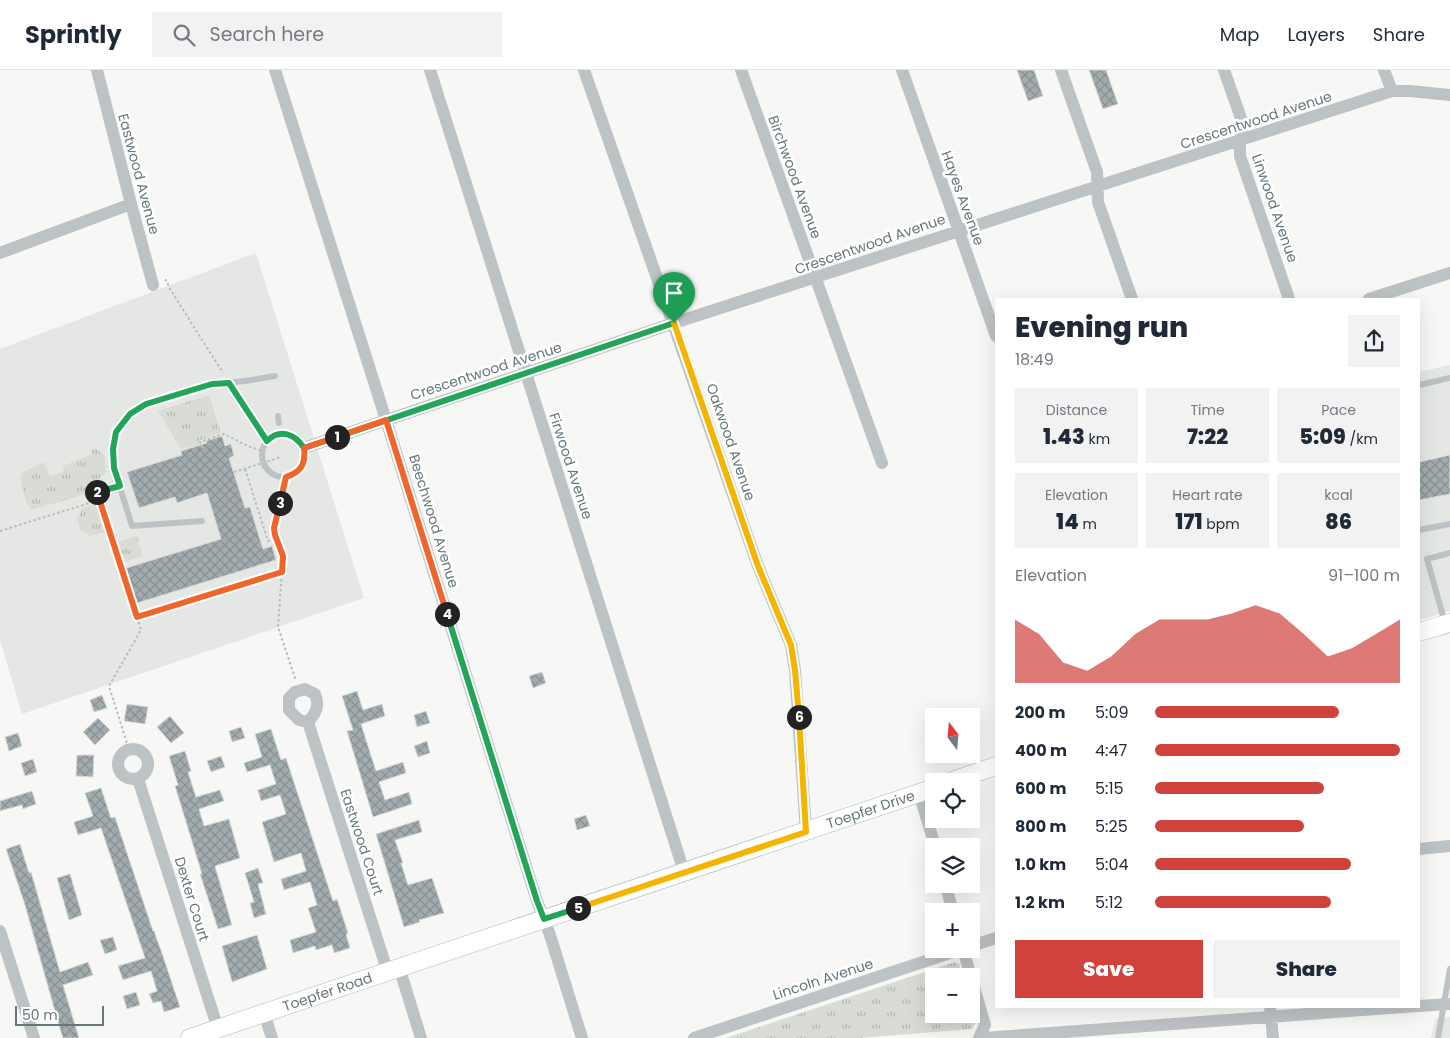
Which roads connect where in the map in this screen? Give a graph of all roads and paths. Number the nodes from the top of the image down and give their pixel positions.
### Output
1 (97, 70) edge
2 (275, 70) edge
3 (430, 70) edge
4 (584, 70) edge
5 (741, 70) edge
6 (902, 70) edge
7 (1061, 70) edge
8 (1224, 70) edge
9 (1384, 70) edge
10 (1392, 91) junction
11 (1450, 95) edge
12 (1240, 141) junction
13 (1097, 187) junction
14 (130, 204) junction
15 (959, 230) junction
16 (0, 252) edge
17 (1450, 273) edge
18 (816, 278) junction
19 (153, 285) joint
20 (1132, 298) edge
21 (1289, 298) edge
22 (1372, 298) edge
23 (674, 323) junction
24 (995, 333) edge
25 (526, 374) junction
26 (274, 376) dead end
27 (1450, 378) edge
28 (229, 383) junction
29 (1420, 385) edge
30 (386, 420) junction
31 (267, 441) junction
32 (203, 448) dead end
33 (304, 448) junction
34 (262, 451) junction
35 (281, 457) dead end
36 (263, 463) junction
37 (882, 463) dead end
38 (245, 469) junction
39 (234, 472) dead end
40 (286, 477) junction
41 (120, 486) junction
42 (99, 500) junction
43 (202, 522) dead end
44 (1450, 524) edge
45 (1420, 530) edge
46 (0, 531) edge
47 (276, 538) junction
48 (1450, 553) edge
49 (282, 572) junction
50 (137, 617) junction
51 (1448, 623) edge
52 (1420, 632) edge
53 (297, 685) dead end
54 (308, 722) dead end
55 (129, 750) junction
56 (995, 766) edge
57 (975, 773) edge
58 (138, 778) junction
59 (925, 790) edge
60 (806, 832) junction
61 (1450, 846) edge
62 (1420, 849) edge
63 (684, 872) junction
64 (544, 919) junction
65 (0, 931) edge
66 (995, 938) edge
67 (980, 943) edge
68 (465, 946) joint
69 (935, 958) edge
70 (965, 958) edge
71 (393, 969) junction
72 (1450, 969) edge
73 (1447, 1004) edge
74 (1420, 1006) edge
75 (1369, 1008) edge
76 (1270, 1012) edge
77 (264, 1013) junction
78 (218, 1029) junction
79 (34, 1038) edge
80 (190, 1038) edge
81 (272, 1038) edge
82 (422, 1038) edge
83 (582, 1038) edge
84 (694, 1038) edge
85 (979, 1038) edge
86 (984, 1038) edge
87 (1273, 1038) edge
88 (1438, 1038) edge

1 - 14 street, Eastwood Avenue
2 - 30 street, Beechwood Avenue
3 - 25 street, Firwood Avenue
4 - 23 street, Oakwood Avenue
5 - 18 street, Birchwood Avenue
6 - 15 street, Hayes Avenue
7 - 13 street
8 - 12 street, Linwood Avenue
9 - 10 street
10 - 11 street, Crescentwood Avenue
10 - 12 street, Crescentwood Avenue
12 - 13 street, Crescentwood Avenue
12 - 21 street, Linwood Avenue
13 - 15 street, Crescentwood Avenue
13 - 20 street
14 - 16 street
14 - 19 street, Eastwood Avenue
15 - 18 street, Crescentwood Avenue
15 - 24 street, Hayes Avenue
17 - 22 street
18 - 23 street, Crescentwood Avenue
18 - 37 street, Birchwood Avenue
19 - 28 path
23 - 25 street, Crescentwood Avenue
23 - 60 street, Oakwood Avenue
25 - 30 street, Crescentwood Avenue
25 - 63 street, Firwood Avenue
26 - 28 lane
27 - 29 lane
28 - 31 path
28 - 41 lane
30 - 33 street, Crescentwood Avenue
30 - 64 street, Beechwood Avenue
31 - 33 lane
31 - 34 lane
32 - 34 path
33 - 40 lane
34 - 36 lane
35 - 36 path
36 - 38 path
36 - 40 lane
38 - 39 path
38 - 47 path
40 - 47 path
41 - 42 path
41 - 43 lane
42 - 46 path
42 - 50 path
44 - 45 lane
47 - 49 path
48 - 51 lane
49 - 50 path
49 - 53 path
50 - 55 path
51 - 52 street
54 - 71 street, Eastwood Court
55 - 58 street
55 - 58 street
56 - 57 street
58 - 78 street, Dexter Court
59 - 60 street, Toepfer Drive
60 - 63 street, Toepfer Drive
61 - 62 street
63 - 64 street, Toepfer Drive
64 - 68 street, Toepfer Drive
64 - 83 street, Beechwood Avenue
65 - 79 street
66 - 67 street
68 - 71 street, Toepfer Road
69 - 84 street, Lincoln Avenue
70 - 85 street
71 - 77 street, Toepfer Road
71 - 82 street, Eastwood Court
72 - 73 lane
73 - 74 street
73 - 88 lane
75 - 76 street
76 - 86 street
76 - 87 street
77 - 78 street, Toepfer Road
77 - 81 street
78 - 80 street, Toepfer Road

